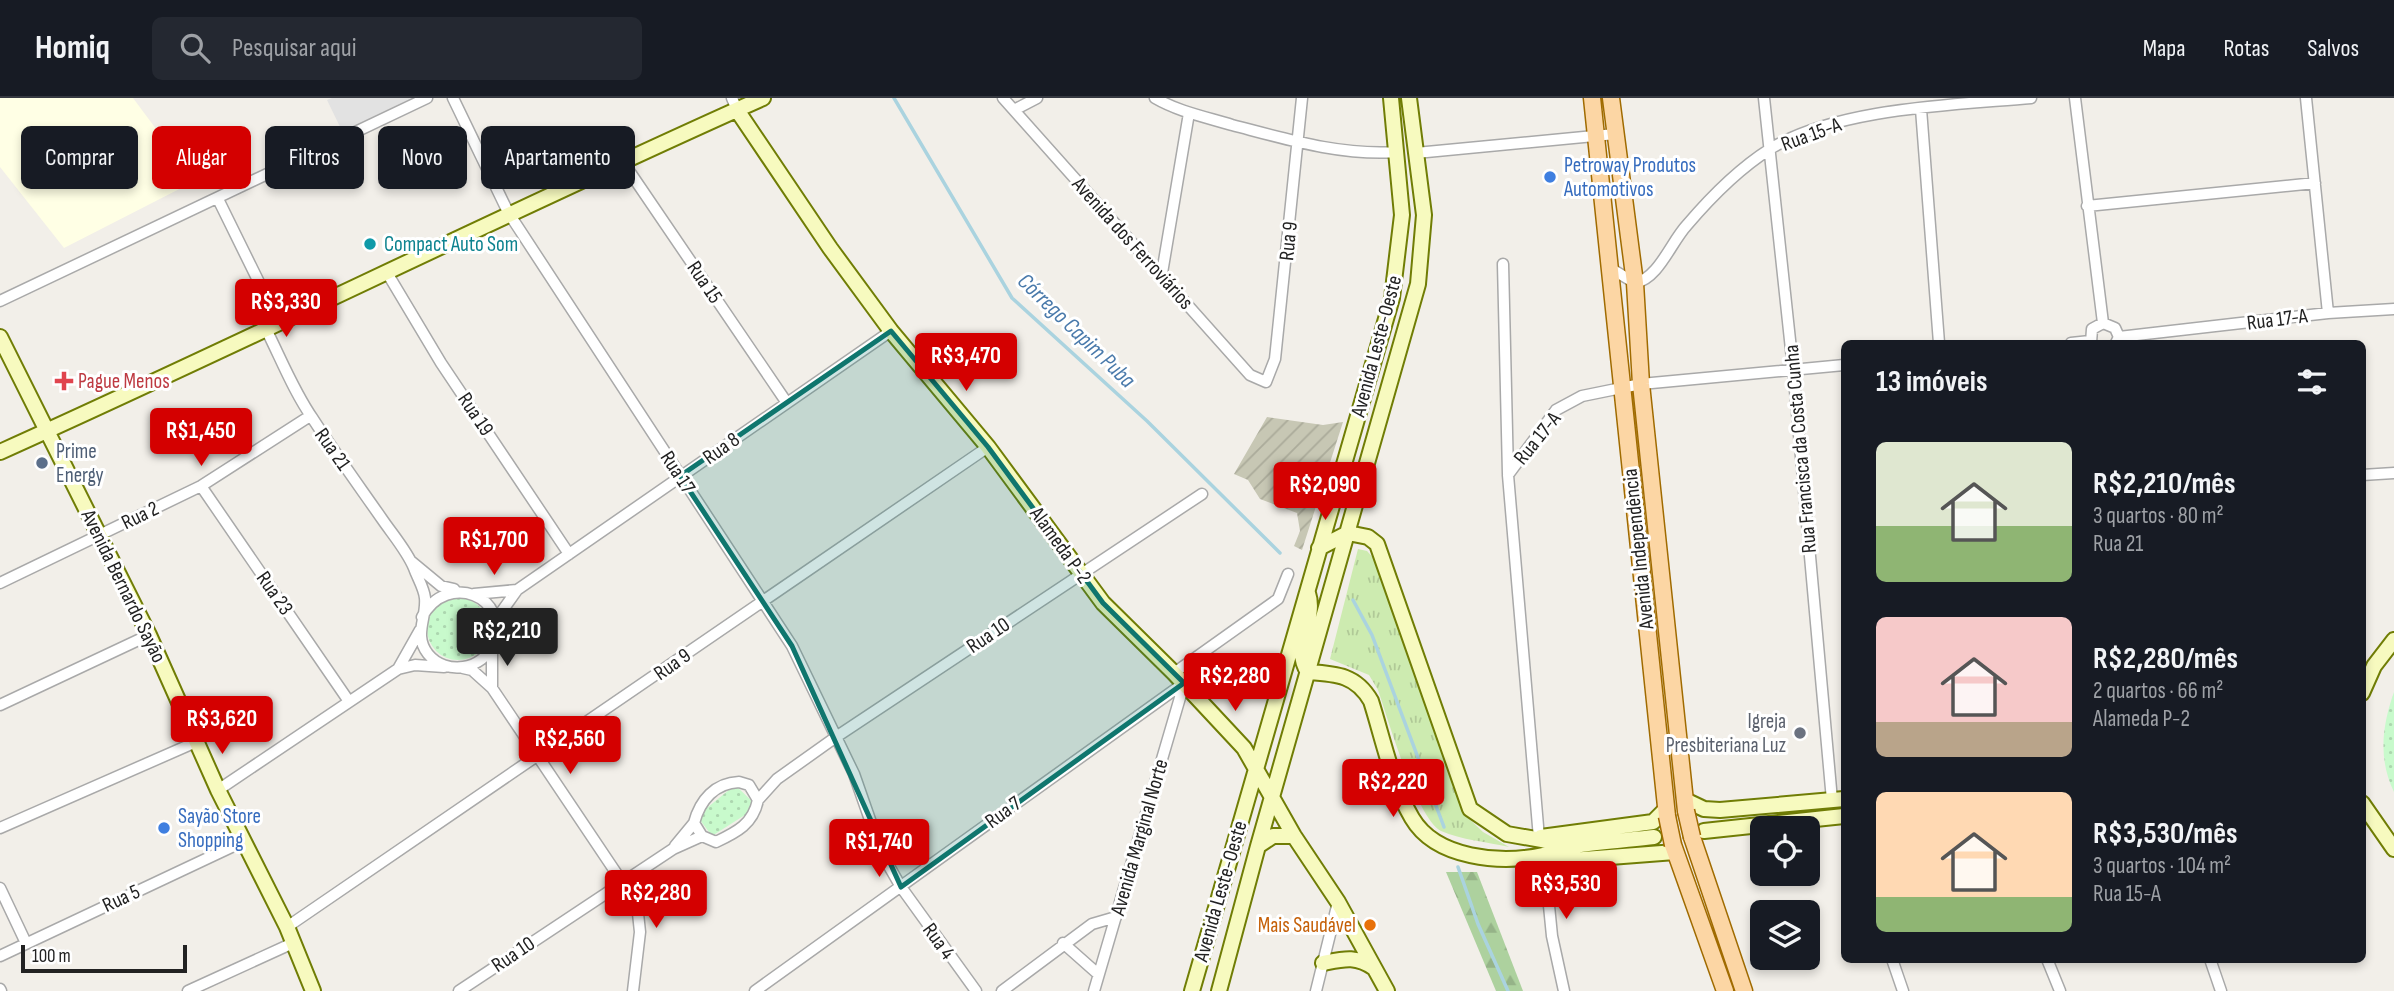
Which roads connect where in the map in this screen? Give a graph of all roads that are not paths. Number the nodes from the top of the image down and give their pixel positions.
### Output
1 (428, 98) edge
2 (453, 98) edge
3 (763, 98) edge
4 (1003, 98) edge
5 (1037, 98) edge
6 (1155, 98) edge
7 (1302, 98) edge
8 (1391, 98) edge
9 (1409, 98) edge
10 (1592, 98) edge
11 (1611, 98) edge
12 (1764, 98) edge
13 (2031, 98) edge
14 (2075, 98) edge
15 (2306, 98) edge
16 (734, 104) edge
17 (1921, 109) junction
18 (1014, 110) junction
19 (1189, 113) junction
20 (1615, 134) junction
21 (1596, 137) junction
22 (1298, 143) junction
23 (1769, 150) junction
24 (1397, 152) junction
25 (1416, 153) junction
26 (635, 156) edge
27 (635, 178) edge
28 (2315, 183) junction
29 (561, 189) edge
30 (218, 199) junction
31 (2087, 206) junction
32 (508, 212) junction
33 (1503, 264) dead end
34 (1610, 268) junction
35 (386, 271) junction
36 (1162, 273) junction
37 (1635, 283) junction
38 (0, 301) edge
39 (2394, 309) edge
40 (2328, 313) junction
41 (2103, 323) junction
42 (273, 326) junction
43 (891, 331) junction
44 (0, 337) edge
45 (1939, 340) edge
46 (2090, 340) edge
47 (2117, 340) edge
48 (1841, 365) edge
49 (1793, 368) junction
50 (1266, 382) joint
51 (1641, 384) junction
52 (1621, 388) junction
53 (787, 403) junction
54 (310, 416) junction
55 (47, 431) junction
56 (988, 447) junction
57 (0, 452) edge
58 (2394, 473) edge
59 (1508, 475) junction
60 (2366, 475) edge
61 (680, 476) junction
62 (201, 486) junction
63 (1202, 494) dead end
64 (1348, 533) junction
65 (100, 535) junction
66 (1319, 548) junction
67 (569, 554) junction
68 (411, 562) junction
69 (1082, 573) junction
70 (1288, 575) dead end
71 (0, 583) edge
72 (1663, 586) junction
73 (1643, 588) junction
74 (1307, 589) junction
75 (517, 590) junction
76 (461, 591) junction
77 (474, 594) junction
78 (764, 600) junction
79 (422, 617) junction
80 (420, 630) junction
81 (149, 635) junction
82 (496, 635) junction
83 (2394, 640) edge
84 (492, 648) junction
85 (448, 667) junction
86 (461, 668) junction
87 (398, 669) junction
88 (1308, 671) junction
89 (1179, 678) junction
90 (2366, 684) edge
91 (492, 688) junction
92 (348, 700) junction
93 (0, 705) edge
94 (836, 737) junction
95 (196, 742) junction
96 (540, 756) junction
97 (1255, 766) junction
98 (777, 779) junction
99 (749, 785) junction
100 (218, 790) junction
101 (1273, 796) junction
102 (758, 800) junction
103 (1838, 800) edge
104 (1686, 805) junction
105 (2366, 810) edge
106 (1666, 812) junction
107 (1841, 816) edge
108 (694, 823) junction
109 (1841, 823) edge
110 (1820, 826) edge
111 (0, 828) edge
112 (1750, 832) edge
113 (702, 836) junction
114 (1293, 836) junction
115 (1654, 837) dead end
116 (1539, 838) junction
117 (1698, 839) junction
118 (242, 842) junction
119 (1258, 846) junction
120 (1575, 846) junction
121 (1674, 848) junction
122 (673, 849) junction
123 (2394, 849) edge
124 (1544, 855) junction
125 (621, 882) junction
126 (901, 887) junction
127 (0, 888) edge
128 (1338, 902) junction
129 (1116, 917) junction
130 (287, 927) junction
131 (26, 943) junction
132 (293, 943) junction
133 (1063, 943) junction
134 (0, 956) edge
135 (1323, 963) junction
136 (1893, 963) edge
137 (2050, 963) edge
138 (2211, 963) edge
139 (1376, 969) junction
140 (1098, 974) junction
141 (188, 991) edge
142 (313, 991) edge
143 (459, 991) edge
144 (633, 991) edge
145 (755, 991) edge
146 (976, 991) edge
147 (1002, 991) edge
148 (1094, 991) edge
149 (1192, 991) edge
150 (1219, 991) edge
151 (1316, 991) edge
152 (1387, 991) edge
153 (1564, 991) edge
154 (1725, 991) edge
155 (1744, 991) edge
156 (1903, 991) edge
157 (2060, 991) edge
158 (2221, 991) edge

1 - 30 street
2 - 32 street, Rua 17
3 - 16 main road
4 - 18 street, Avenida dos Ferroviários
5 - 18 street
6 - 19 street
7 - 22 street, Rua 9
8 - 24 main road, Avenida Leste-Oeste
9 - 25 main road, Avenida Leste-Oeste
10 - 21 main road, Avenida Independência
11 - 20 main road, Avenida Independência
12 - 23 street, Rua Francisca da Costa Cunha
13 - 17 street, Rua 15-A
14 - 31 street
15 - 28 street
16 - 26 main road
16 - 43 main road, Alameda P-2
17 - 23 street, Rua 15-A
17 - 45 street
18 - 36 street, Avenida dos Ferroviários
19 - 22 street
19 - 36 street
20 - 21 street
20 - 37 main road, Avenida Independência
21 - 25 street
21 - 34 main road, Avenida Independência
22 - 24 street
22 - 50 street, Rua 9
23 - 37 street, Rua 15-A
23 - 49 street, Rua Francisca da Costa Cunha
24 - 66 main road, Avenida Leste-Oeste
25 - 64 main road, Avenida Leste-Oeste
27 - 53 street, Rua 15
28 - 31 street
28 - 40 street
29 - 32 main road
30 - 38 street
30 - 42 street, Rua 21
31 - 41 street
32 - 35 main road
32 - 61 street, Rua 17
33 - 59 street
34 - 37 street
34 - 52 main road, Avenida Independência
35 - 42 main road
35 - 67 street, Rua 19
36 - 50 street, Avenida dos Ferroviários
37 - 51 main road, Avenida Independência
39 - 40 street, Rua 17-A
40 - 47 street, Rua 17-A
41 - 46 street
41 - 47 street
42 - 54 street, Rua 21
42 - 55 main road
43 - 53 street, Rua 8
43 - 56 main road, Alameda P-2
44 - 55 main road, Avenida Bernardo Sayão
48 - 49 street, Rua 17-A
49 - 51 street, Rua 17-A
49 - 103 street, Rua Francisca da Costa Cunha
51 - 52 street, Rua 17-A
51 - 72 main road, Avenida Independência
52 - 59 street, Rua 17-A
52 - 73 main road, Avenida Independência
53 - 61 street, Rua 8
54 - 62 street, Rua 2
54 - 68 street, Rua 21
55 - 57 main road
55 - 65 main road, Avenida Bernardo Sayão
56 - 69 main road, Alameda P-2
56 - 78 street, Rua 9
58 - 60 street
59 - 116 street, Rua 17-A
61 - 67 street, Rua 8
61 - 78 street, Rua 17
62 - 65 street, Rua 2
62 - 92 street, Rua 23
63 - 69 street, Rua 10
64 - 66 main road
64 - 88 main road, Avenida Leste-Oeste
64 - 116 main road
65 - 71 street, Rua 2
65 - 81 main road, Avenida Bernardo Sayão
66 - 74 main road, Avenida Leste-Oeste
67 - 75 street, Rua 8
68 - 76 street, Rua 21
68 - 79 street, Rua 21
69 - 89 main road, Alameda P-2
69 - 94 street, Rua 10
70 - 89 street, Rua 7
72 - 73 main road
72 - 104 main road, Avenida Independência
73 - 106 main road, Avenida Independência
74 - 88 main road
74 - 97 main road, Avenida Leste-Oeste
75 - 77 street, Rua 8
75 - 82 street, Rua 8
76 - 77 street
76 - 79 street
77 - 82 street
78 - 94 street, Rua 17
78 - 96 street, Rua 9
79 - 80 street
80 - 85 street
80 - 87 street
81 - 93 street
81 - 95 main road, Avenida Bernardo Sayão
82 - 84 street
83 - 90 main road
84 - 86 street
84 - 91 street
85 - 86 street
85 - 87 street
86 - 91 street
87 - 92 street
88 - 101 main road, Avenida Leste-Oeste
88 - 124 main road
89 - 97 main road, Alameda P-2
89 - 126 street, Rua 7
89 - 129 street, Avenida Marginal Norte
91 - 96 street
92 - 100 street
94 - 98 street, Rua 10
94 - 126 street, Rua 4
95 - 100 main road, Avenida Bernardo Sayão
95 - 111 street
96 - 125 street
96 - 130 street, Rua 9
97 - 101 main road, Alameda P-2
97 - 149 main road, Avenida Leste-Oeste
98 - 99 street, Rua 10
98 - 102 street, Rua 10
99 - 102 street
99 - 108 street
100 - 118 main road, Avenida Bernardo Sayão
101 - 114 main road, Alameda P-2
101 - 119 main road, Avenida Leste-Oeste
102 - 113 street
103 - 104 main road
104 - 117 main road, Avenida Independência, bridge
105 - 123 main road
106 - 116 main road
106 - 121 main road, Avenida Independência, bridge
107 - 117 main road
108 - 113 street
108 - 122 street, Rua 10
109 - 110 main road
112 - 117 main road
113 - 122 street, Rua 10
114 - 119 main road
114 - 128 main road, Alameda P-2
115 - 120 main road
116 - 120 main road
117 - 155 main road, Avenida Independência
118 - 130 main road, Avenida Bernardo Sayão
118 - 131 street, Rua 5
119 - 150 main road, Avenida Leste-Oeste
120 - 124 main road
121 - 124 main road
121 - 154 main road, Avenida Independência
122 - 125 street, Rua 10
124 - 153 street
125 - 143 street, Rua 10
125 - 144 street
126 - 145 street, Rua 7
126 - 146 street, Rua 4
127 - 131 street
128 - 135 street
128 - 139 main road, Alameda P-2
129 - 133 street
129 - 140 street, Avenida Marginal Norte
130 - 132 main road, Avenida Bernardo Sayão
131 - 134 street, Rua 5
132 - 141 street
132 - 142 main road, Avenida Bernardo Sayão
133 - 140 street
133 - 147 street
135 - 139 main road
135 - 151 street
136 - 156 street
137 - 157 street
138 - 158 street
139 - 152 main road, Alameda P-2
140 - 148 street, Avenida Marginal Norte

